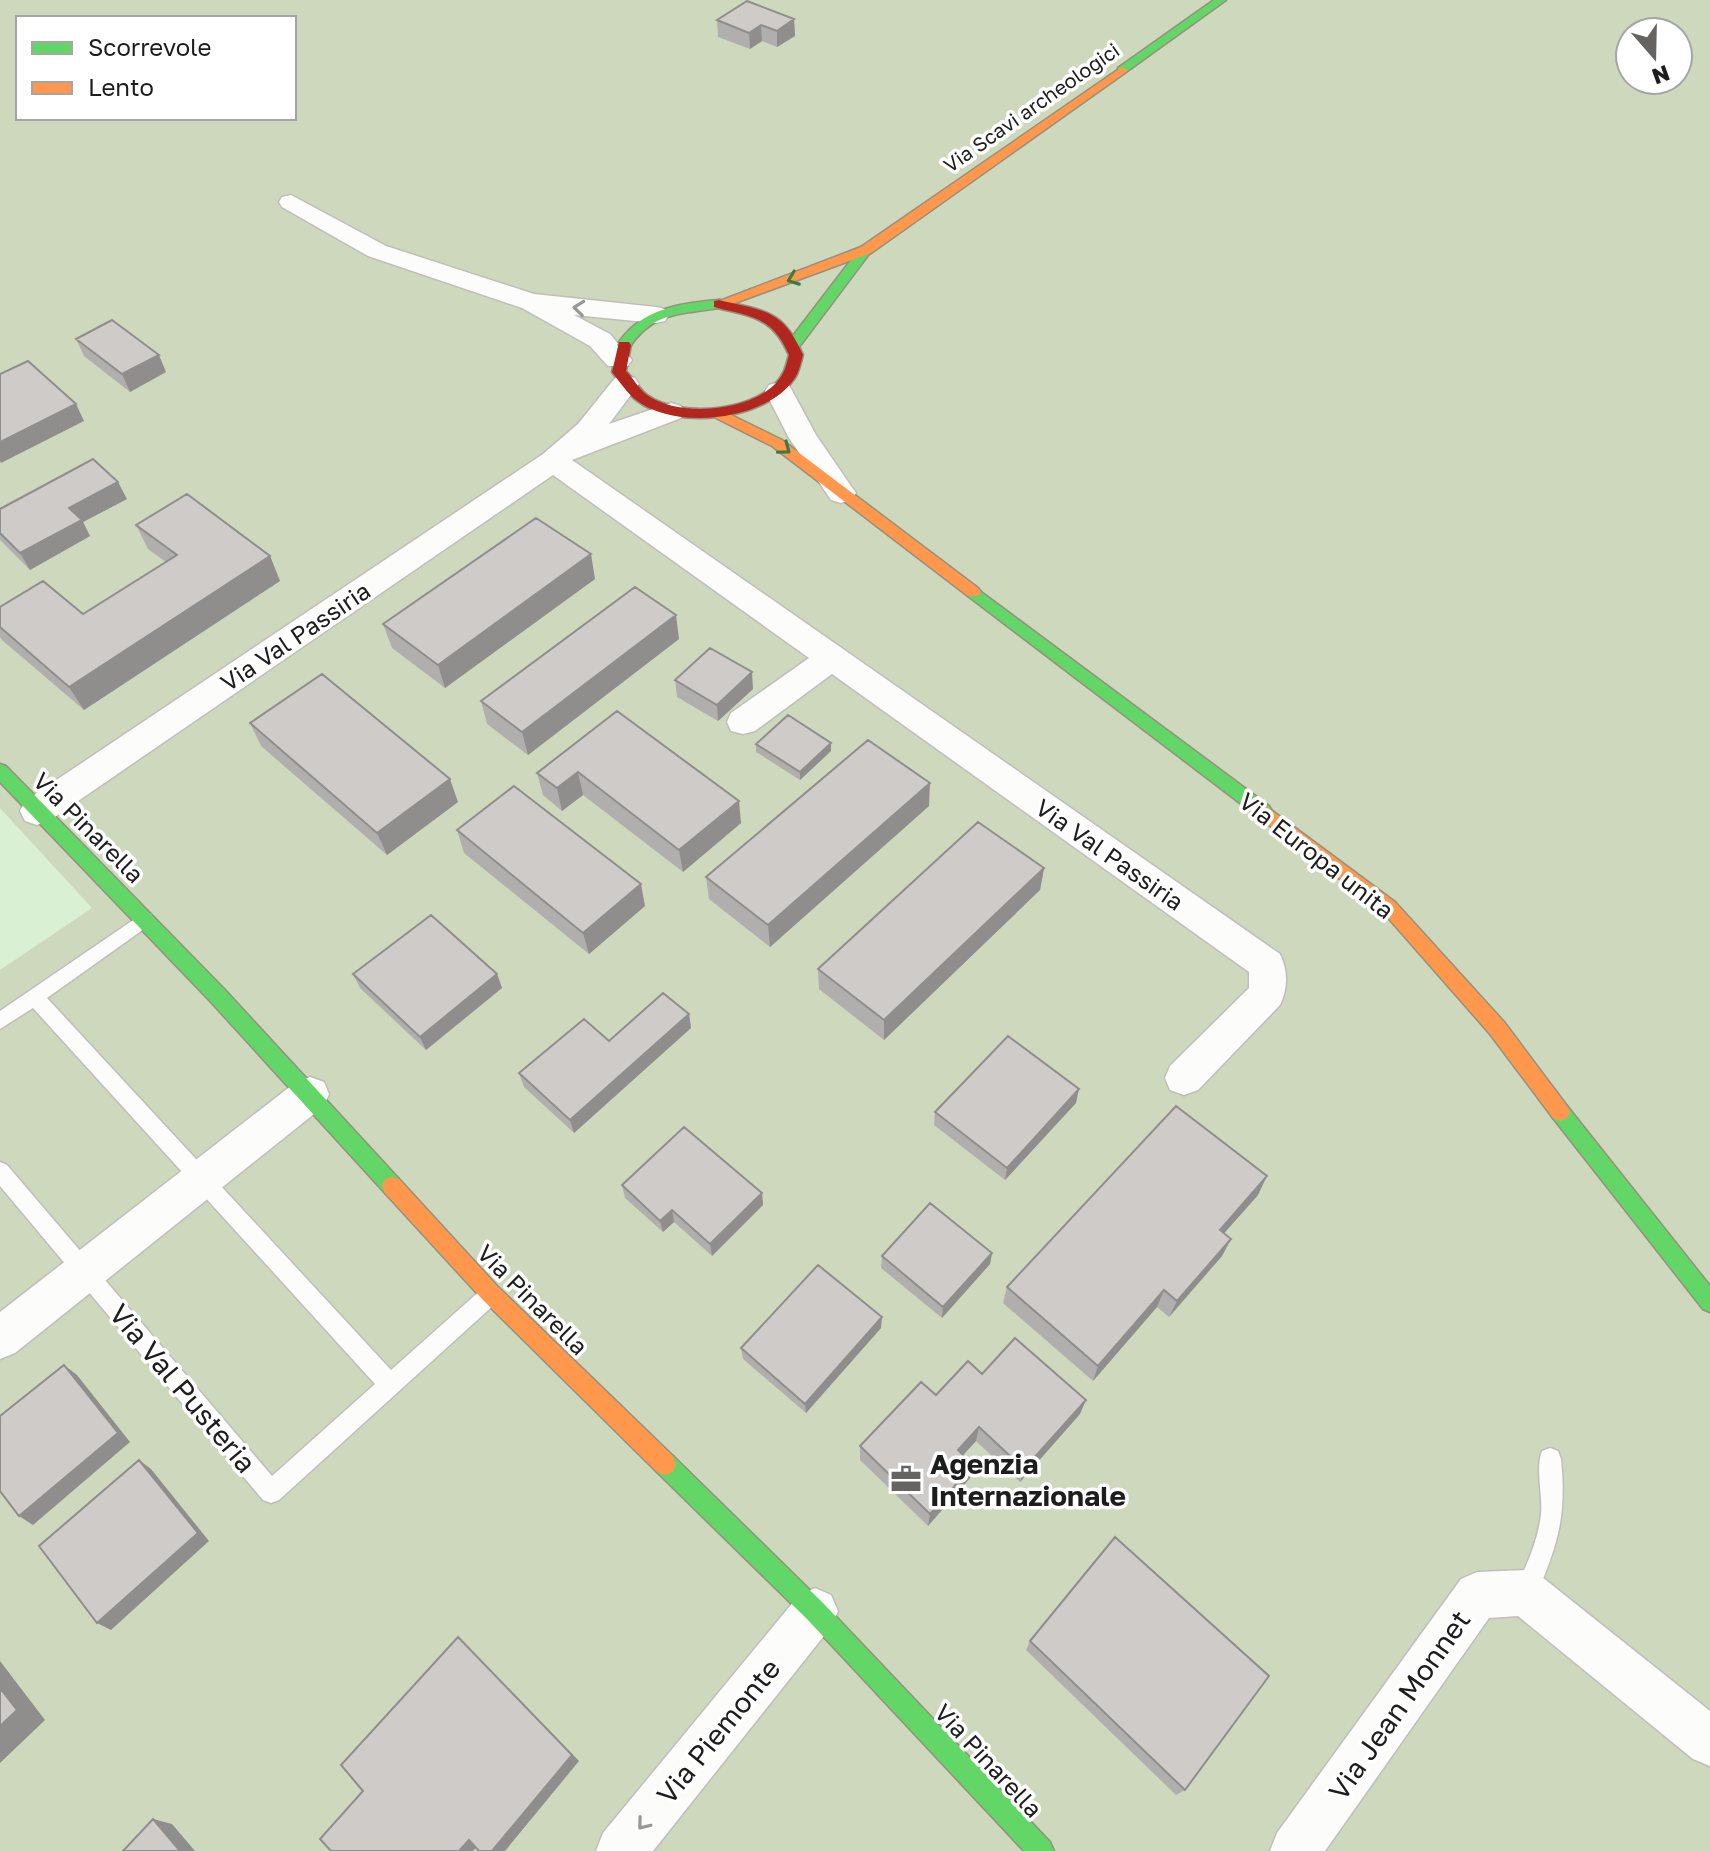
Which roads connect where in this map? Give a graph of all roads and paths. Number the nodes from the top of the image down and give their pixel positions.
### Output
1 (1221, 0) edge
2 (291, 202) dead end
3 (866, 250) junction
4 (531, 302) junction
5 (719, 304) junction
6 (656, 315) junction
7 (794, 344) junction
8 (621, 372) junction
9 (779, 391) junction
10 (671, 412) junction
11 (721, 415) junction
12 (553, 461) junction
13 (841, 494) junction
14 (832, 658) junction
15 (743, 722) dead end
16 (0, 771) edge
17 (37, 811) junction
18 (146, 919) junction
19 (35, 997) junction
20 (0, 1021) edge
21 (1184, 1078) dead end
22 (310, 1094) junction
23 (0, 1171) edge
24 (201, 1179) junction
25 (85, 1271) junction
26 (491, 1294) junction
27 (1710, 1302) edge
28 (0, 1338) edge
29 (390, 1385) junction
30 (1550, 1459) dead end
31 (1526, 1593) junction
32 (815, 1611) junction
33 (1710, 1742) edge
34 (621, 1851) edge
35 (1041, 1851) edge
36 (1295, 1851) edge

1 - 3 street, Via Scavi archeologici
2 - 4 street
3 -> 5 street, Via Scavi archeologici
3 - 7 street, Via Scavi archeologici
6 -> 4 street
4 - 8 street
5 - 6 street
5 - 7 street
6 - 8 street
7 - 9 street
8 - 10 street
8 - 12 street, Via Val Passiria
9 - 11 street
9 - 13 street, Via Europa unita
10 - 11 street
10 - 12 street, Via Val Passiria
11 -> 13 street, Via Europa unita
12 - 14 street, Via Val Passiria
12 - 17 street, Via Val Passiria
13 - 27 street, Via Europa unita
14 - 15 street
14 - 21 street, Via Val Passiria
16 - 17 street, Via Pinarella
17 - 18 street, Via Pinarella
18 - 19 lane
18 - 22 street, Via Pinarella
19 - 20 lane
19 - 24 lane
22 - 24 street
22 - 26 street, Via Pinarella
23 - 25 lane, Via Val Pusteria
24 - 25 street
24 - 29 lane
25 - 28 street
25 - 29 lane, Via Val Pusteria
26 - 29 lane, Via Val Pusteria
26 - 32 street, Via Pinarella
30 - 31 lane
31 - 33 street
31 - 36 street, Via Jean Monnet
32 -> 34 street, Via Piemonte
32 - 35 street, Via Pinarella

